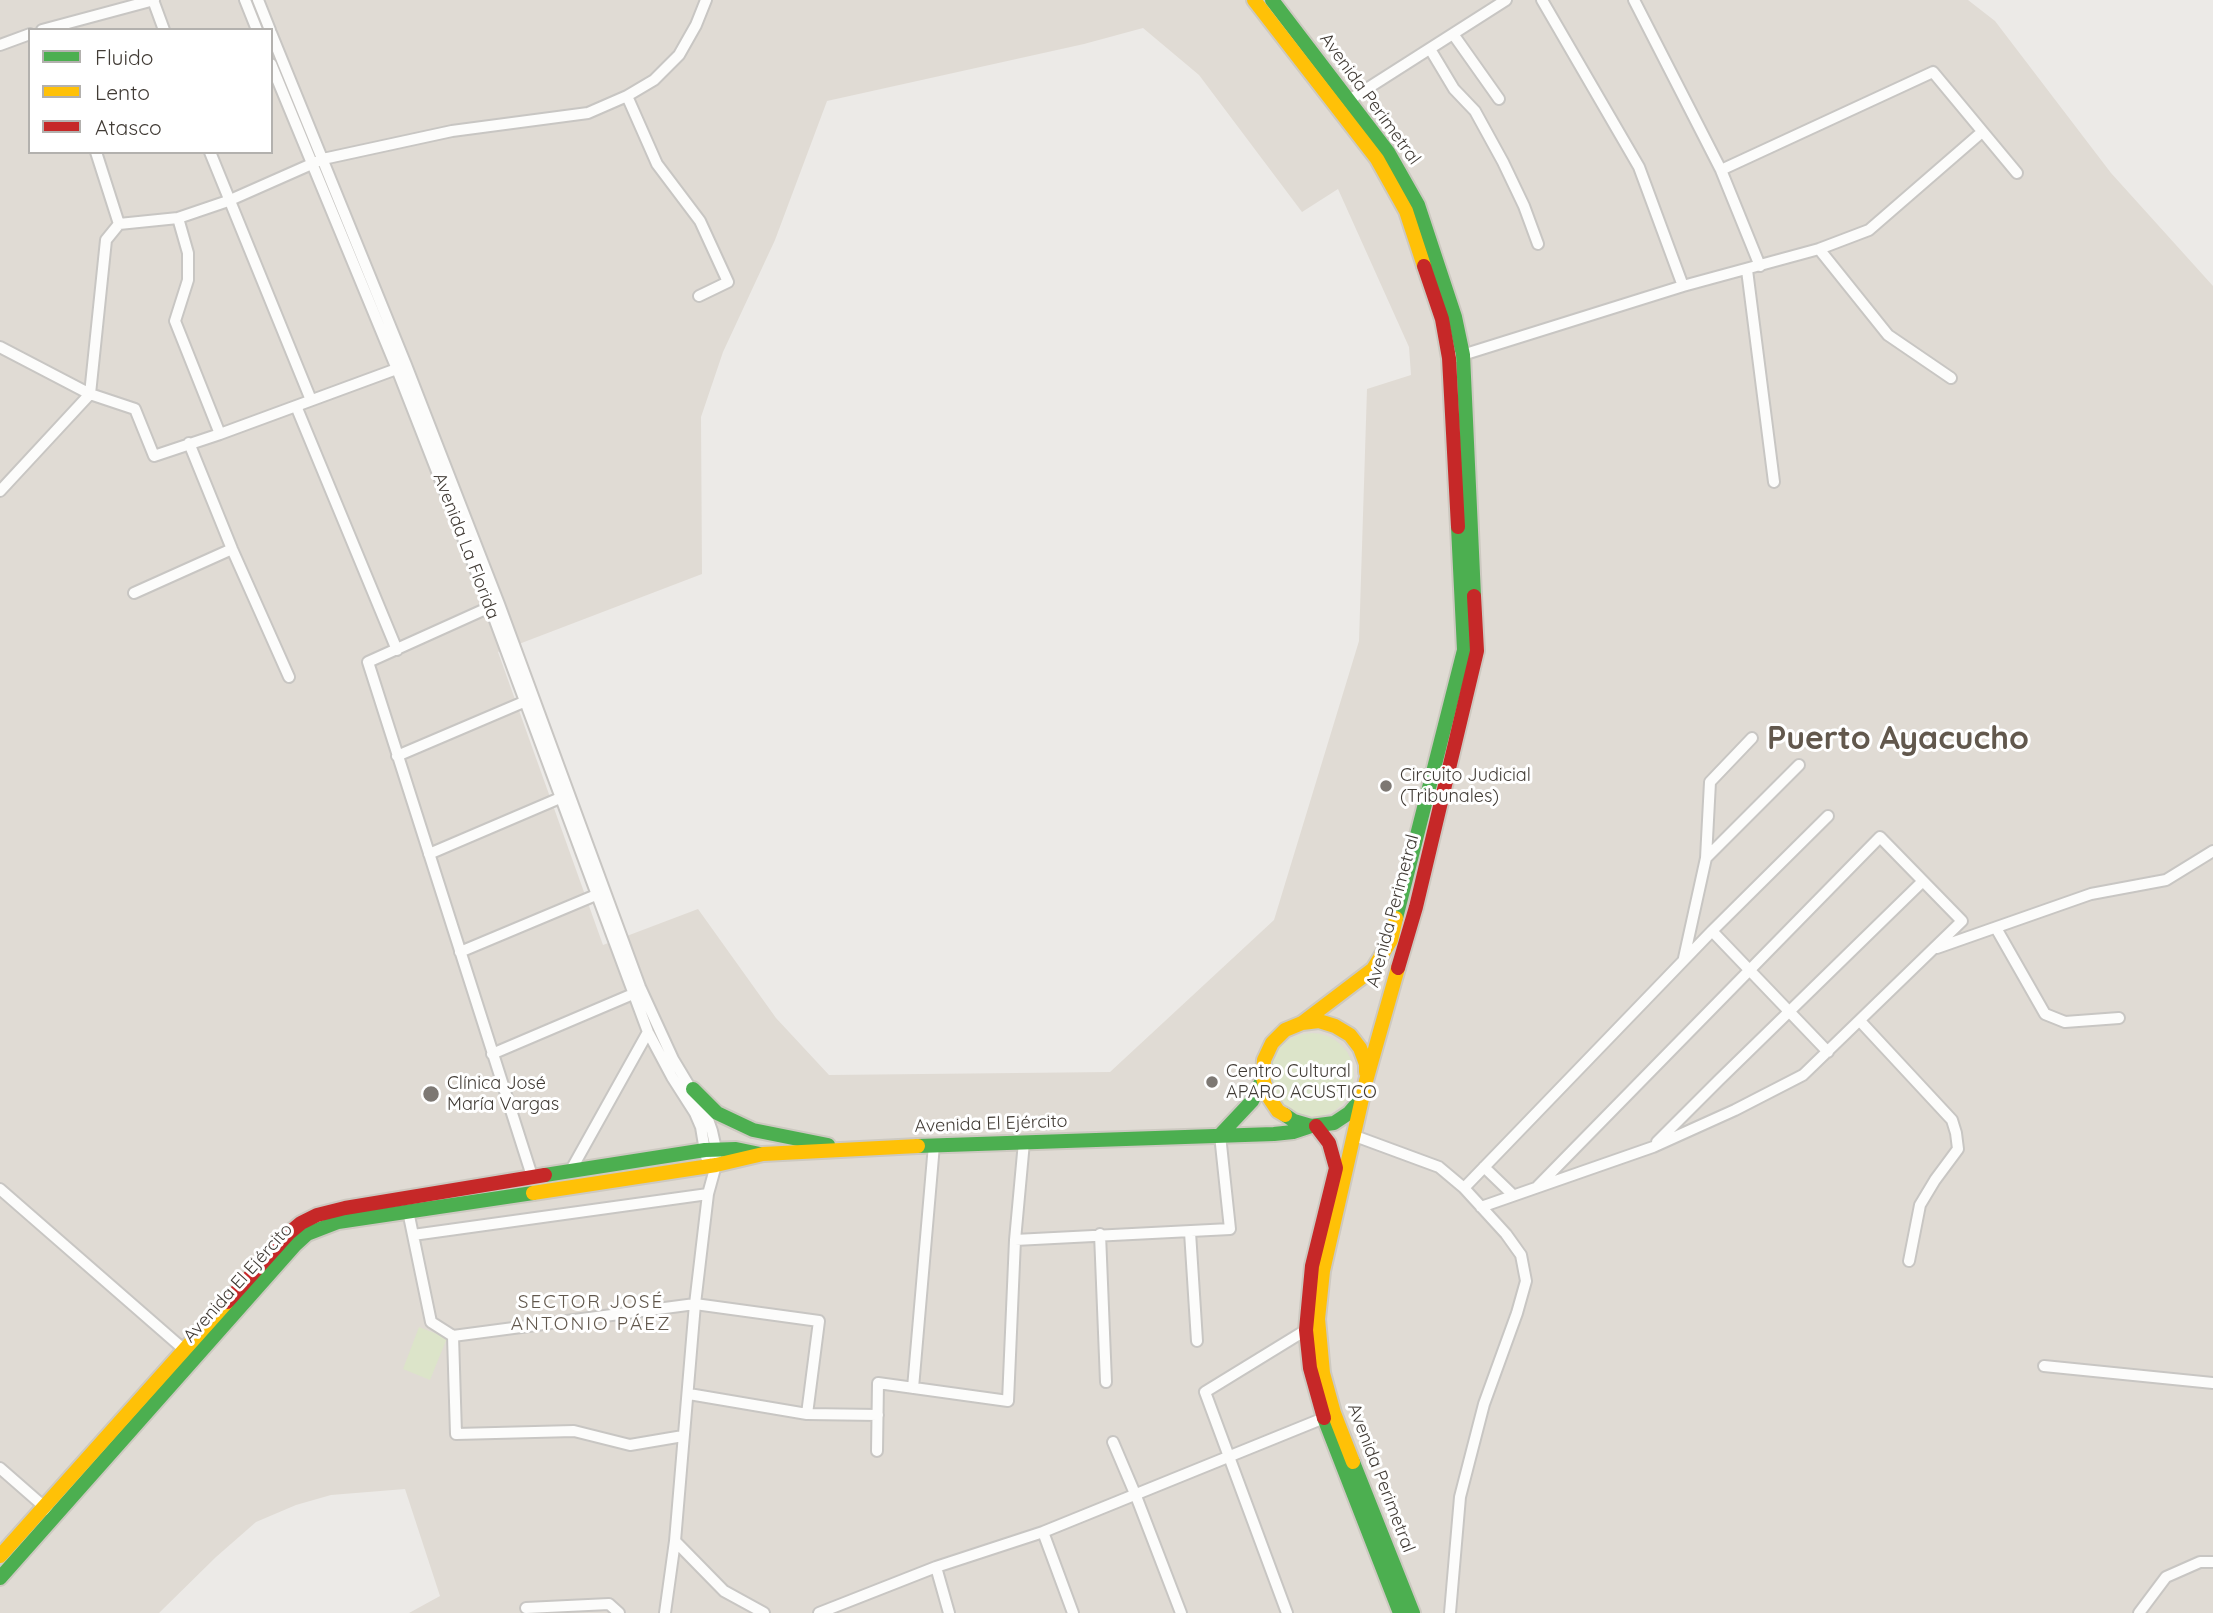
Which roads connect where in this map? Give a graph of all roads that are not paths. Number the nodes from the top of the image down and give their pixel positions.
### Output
1 (154, 0) edge
2 (245, 0) edge
3 (258, 0) edge
4 (706, 0) edge
5 (1254, 0) edge
6 (1272, 0) edge
7 (1506, 0) edge
8 (1542, 0) edge
9 (1634, 0) edge
10 (56, 27) edge
11 (163, 28) edge
12 (256, 28) edge
13 (270, 28) edge
14 (1453, 34) junction
15 (28, 35) edge
16 (273, 37) edge
17 (0, 45) edge
18 (1430, 49) junction
19 (273, 68) edge
20 (627, 96) junction
21 (1499, 99) dead end
22 (1344, 104) junction
23 (1982, 132) junction
24 (97, 154) edge
25 (211, 154) edge
26 (318, 162) junction
27 (1721, 170) junction
28 (2017, 173) dead end
29 (228, 201) junction
30 (178, 218) junction
31 (119, 224) junction
32 (1538, 244) dead end
33 (1819, 248) junction
34 (1760, 265) junction
35 (1747, 270) junction
36 (1683, 286) junction
37 (699, 296) dead end
38 (0, 347) edge
39 (1456, 357) junction
40 (402, 367) junction
41 (1951, 378) dead end
42 (90, 394) junction
43 (311, 400) junction
44 (296, 406) junction
45 (220, 434) junction
46 (189, 443) junction
47 (1774, 482) dead end
48 (0, 491) edge
49 (232, 549) junction
50 (134, 593) dead end
51 (491, 607) junction
52 (397, 650) junction
53 (289, 677) dead end
54 (526, 701) junction
55 (1752, 738) dead end
56 (397, 756) junction
57 (1800, 765) dead end
58 (560, 798) junction
59 (1828, 816) dead end
60 (2213, 851) edge
61 (429, 854) junction
62 (1706, 858) junction
63 (1923, 881) junction
64 (596, 895) junction
65 (1996, 928) junction
66 (1712, 931) junction
67 (1935, 949) junction
68 (460, 952) junction
69 (1683, 961) junction
70 (1750, 970) junction
71 (633, 994) junction
72 (1789, 1012) junction
73 (2119, 1018) dead end
74 (1860, 1021) junction
75 (1302, 1023) junction
76 (648, 1032) junction
77 (1828, 1052) junction
78 (492, 1054) junction
79 (1263, 1078) junction
80 (1366, 1081) junction
81 (693, 1089) junction
82 (1314, 1126) junction
83 (1220, 1135) junction
84 (1355, 1136) junction
85 (1024, 1142) junction
86 (934, 1145) junction
87 (1653, 1147) junction
88 (854, 1149) junction
89 (711, 1150) junction
90 (763, 1154) junction
91 (711, 1166) junction
92 (1484, 1167) junction
93 (571, 1170) junction
94 (532, 1176) junction
95 (1538, 1186) junction
96 (1464, 1188) junction
97 (0, 1189) edge
98 (708, 1194) junction
99 (1513, 1195) junction
100 (1481, 1207) junction
101 (408, 1212) junction
102 (1190, 1232) junction
103 (1100, 1234) junction
104 (412, 1235) junction
105 (1015, 1240) junction
106 (1909, 1261) dead end
107 (695, 1304) junction
108 (1306, 1330) junction
109 (453, 1336) junction
110 (1197, 1341) dead end
111 (190, 1355) junction
112 (2044, 1366) dead end
113 (1106, 1382) dead end
114 (2213, 1383) edge
115 (913, 1388) junction
116 (689, 1394) junction
117 (807, 1414) junction
118 (878, 1415) junction
119 (1324, 1418) junction
120 (683, 1436) junction
121 (1113, 1442) dead end
122 (877, 1451) dead end
123 (1229, 1456) junction
124 (0, 1468) edge
125 (1136, 1496) junction
126 (49, 1511) junction
127 (1043, 1532) junction
128 (675, 1541) junction
129 (0, 1556) edge
130 (2213, 1562) edge
131 (936, 1567) junction
132 (0, 1578) edge
133 (526, 1608) dead end
134 (619, 1613) edge
135 (665, 1613) edge
136 (764, 1613) edge
137 (819, 1613) edge
138 (949, 1613) edge
139 (1073, 1613) edge
140 (1181, 1613) edge
141 (1287, 1613) edge
142 (1400, 1613) edge
143 (1413, 1613) edge
144 (1450, 1613) edge
145 (2139, 1613) edge

1 - 10 street
1 - 11 street
2 - 12 street
3 - 13 street
4 - 20 street
5 - 22 main road, Avenida Perimetral
6 - 22 main road, Avenida Perimetral
7 - 14 street
8 - 36 street
9 - 27 street
14 - 18 street
14 - 21 street
15 - 17 street
16 - 26 street
18 - 22 street
18 - 32 street
19 - 26 street, Avenida La Florida
20 - 26 street
20 - 37 street
22 - 39 main road, Avenida Perimetral
23 - 27 street
23 - 28 street
23 - 33 street
24 - 31 street
25 - 29 street
26 - 29 street
26 - 40 street, Avenida La Florida
27 - 34 street
29 - 30 street
29 - 43 street
30 - 31 street
30 - 45 street
31 - 42 street
33 - 34 street
33 - 41 street
34 - 35 street
35 - 36 street
35 - 47 street
36 - 39 street
38 - 42 street
39 - 75 main road, Avenida Perimetral
39 - 80 main road, Avenida Perimetral
40 - 43 street
40 - 51 street, Avenida La Florida
40 - 81 street
42 - 46 street
42 - 48 street
43 - 44 street
44 - 45 street
44 - 52 street
45 - 46 street
46 - 49 street
49 - 50 street
49 - 53 street
51 - 52 street
51 - 54 street, Avenida La Florida
52 - 56 street
54 - 56 street
54 - 58 street, Avenida La Florida
55 - 62 street
56 - 61 street
57 - 62 street
58 - 61 street
58 - 64 street, Avenida La Florida
59 - 66 street
60 - 65 street
61 - 68 street
62 - 69 street
63 - 67 street
63 - 70 street
63 - 72 street
64 - 68 street
64 - 71 street, Avenida La Florida
65 - 67 street
65 - 73 street
66 - 69 street
66 - 70 street
67 - 74 street
68 - 78 street
69 - 92 street
70 - 72 street
70 - 95 street
71 - 76 street, Avenida La Florida
71 - 78 street
72 - 77 street
72 - 87 street
74 - 77 street
74 - 106 street
75 - 79 main road
75 - 80 main road
76 - 89 street, Avenida La Florida
76 - 93 street
77 - 87 street
78 - 94 street
79 - 82 main road
79 - 83 main road
80 - 82 main road
80 - 84 main road, Avenida Perimetral
81 - 88 main road
81 - 89 street
82 - 83 main road, Avenida El Ejército
82 - 108 main road, Avenida Perimetral
83 - 85 main road, Avenida El Ejército
83 - 102 street
84 - 96 street
84 - 143 main road, Avenida Perimetral
85 - 86 main road, Avenida El Ejército
85 - 105 street
86 - 88 main road, Avenida El Ejército
86 - 115 street
87 - 95 street
88 - 90 main road, Avenida El Ejército
89 - 90 main road, Avenida El Ejército
89 - 91 street
89 - 93 main road, Avenida El Ejército
90 - 91 main road, Avenida El Ejército
91 - 98 street
91 - 101 main road, Avenida El Ejército
92 - 96 street
92 - 99 street
93 - 94 main road, Avenida El Ejército
94 - 111 main road, Avenida El Ejército
95 - 99 street
96 - 100 street
97 - 111 street
98 - 104 street
98 - 107 street
99 - 100 street
100 - 144 street
101 - 104 street
101 - 111 main road, Avenida El Ejército
102 - 103 street
102 - 110 street
103 - 105 street
103 - 113 street
104 - 109 street
105 - 115 street
107 - 109 street
107 - 116 street
107 - 117 street
108 - 119 main road, Avenida Perimetral
108 - 123 street
109 - 120 street
111 - 126 main road, Avenida El Ejército
112 - 114 street
115 - 118 street
116 - 117 street
116 - 120 street
117 - 118 street
118 - 122 street
119 - 123 street
119 - 142 main road, Avenida Perimetral
120 - 128 street
121 - 125 street
123 - 125 street
123 - 141 street
124 - 126 street
125 - 127 street
125 - 140 street
126 - 129 main road, Avenida El Ejército
126 - 132 main road, Avenida El Ejército
127 - 131 street
127 - 139 street
128 - 135 street
128 - 136 street
130 - 145 street
131 - 137 street
131 - 138 street
133 - 134 street

